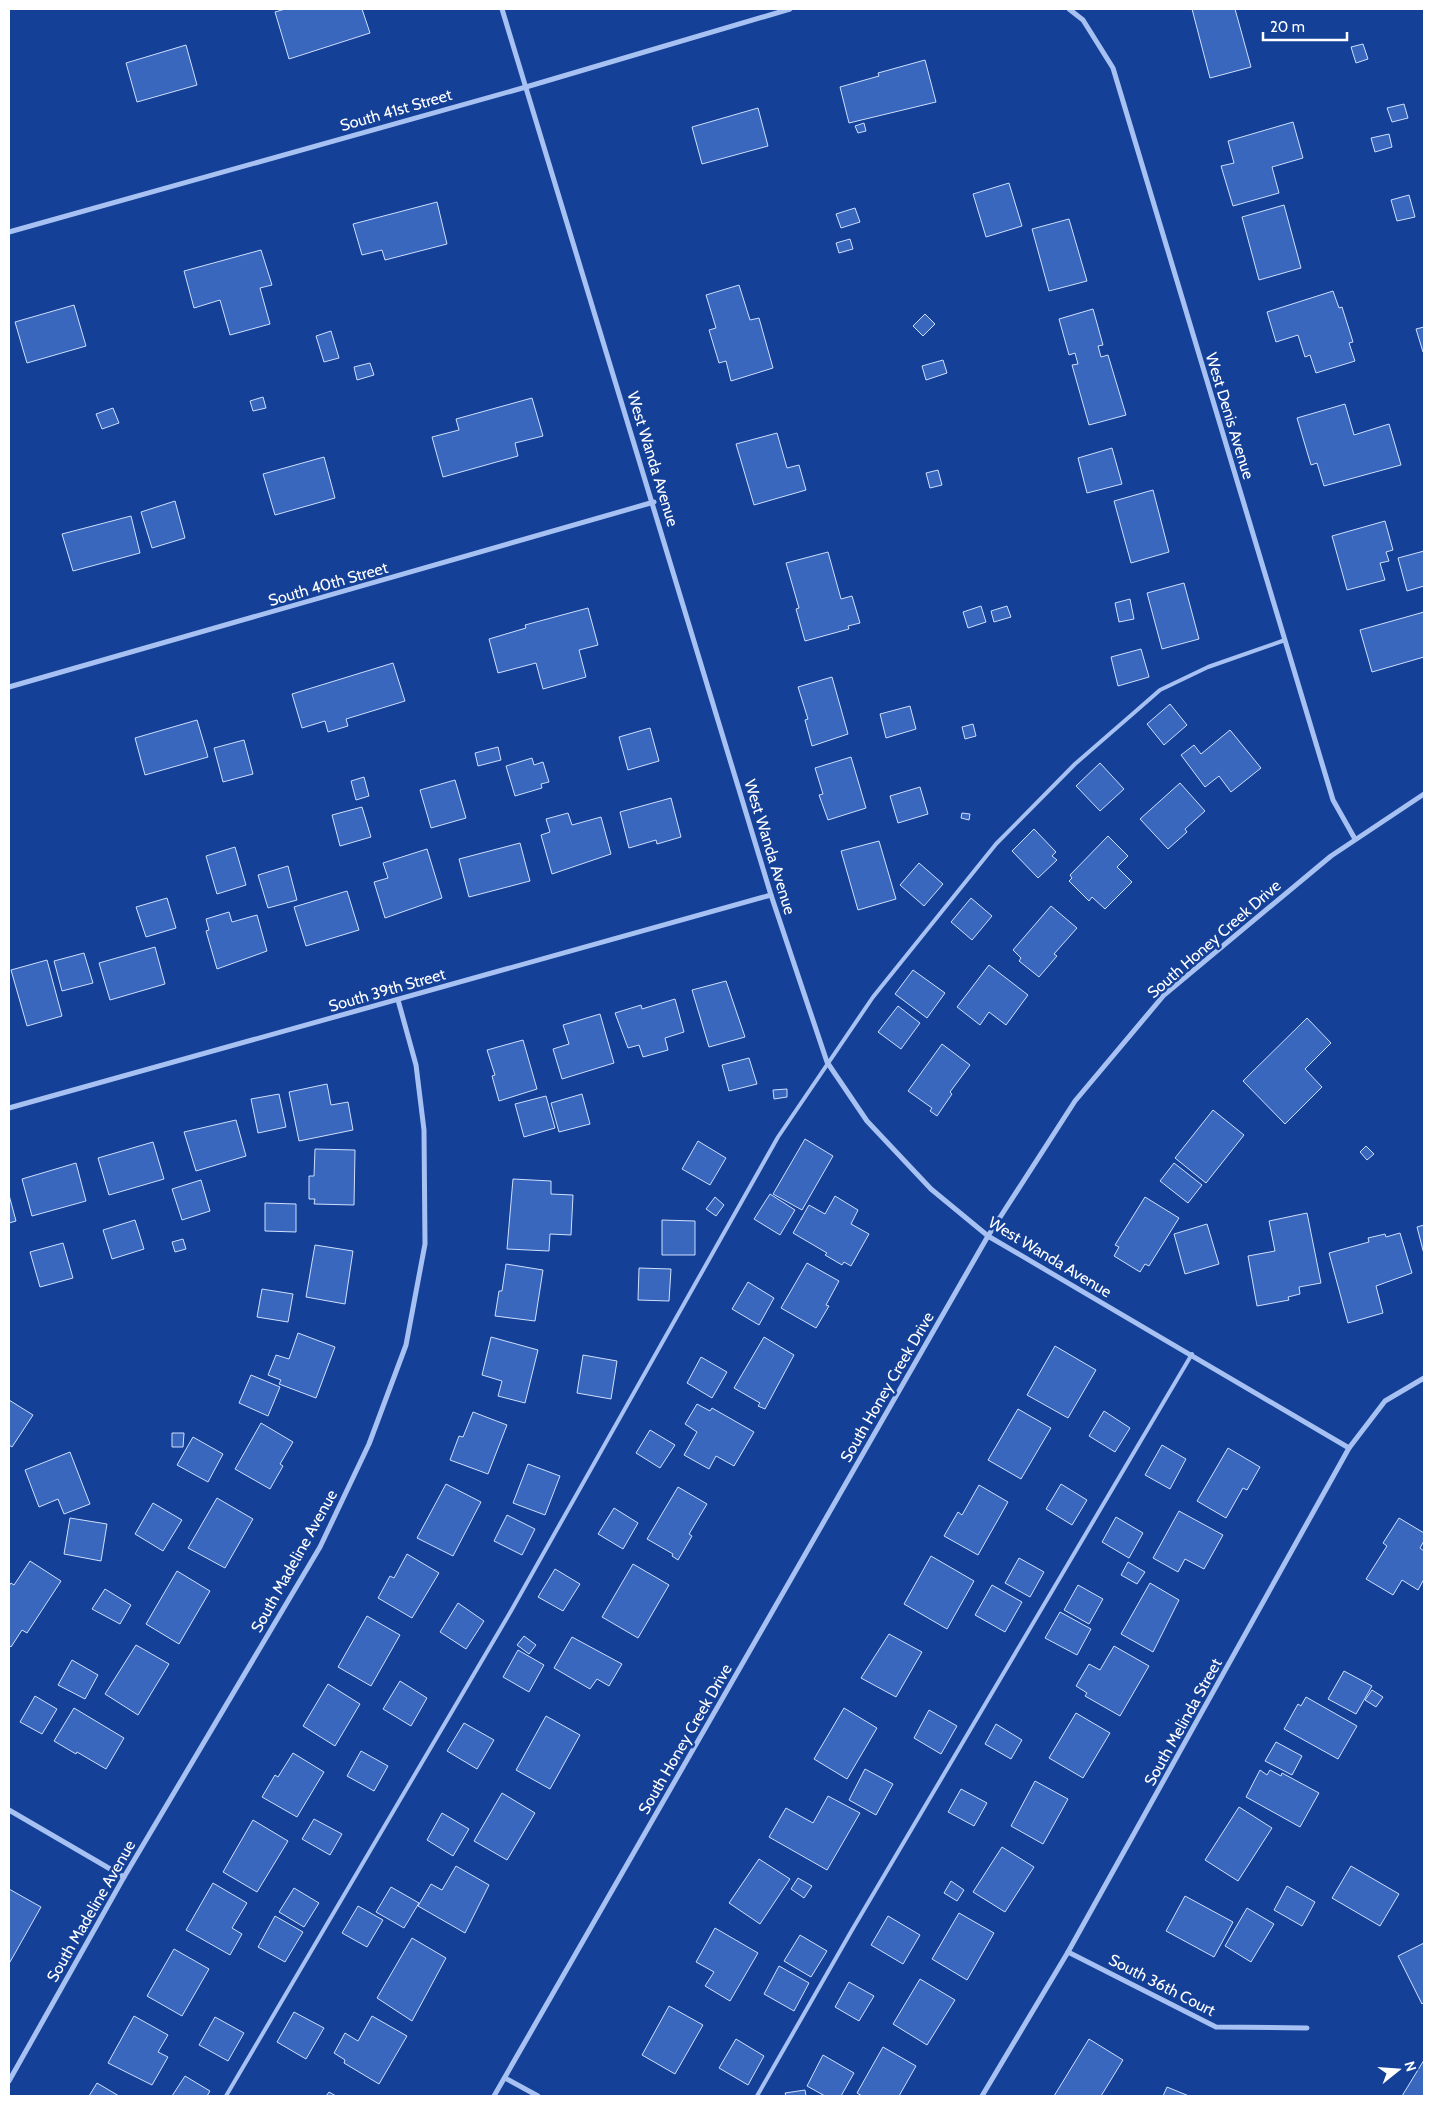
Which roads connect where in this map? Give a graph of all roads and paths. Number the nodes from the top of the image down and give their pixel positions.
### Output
1 (502, 9) edge
2 (790, 9) edge
3 (1069, 9) edge
4 (526, 87) junction
5 (9, 232) edge
6 (654, 502) junction
7 (1285, 640) junction
8 (9, 687) edge
9 (1424, 794) edge
10 (1354, 839) junction
11 (771, 895) junction
12 (398, 1000) junction
13 (827, 1062) junction
14 (9, 1108) edge
15 (988, 1236) junction
16 (1192, 1354) junction
17 (1424, 1378) edge
18 (1349, 1448) junction
19 (9, 1810) edge
20 (124, 1877) junction
21 (1068, 1952) junction
22 (1308, 2028) dead end
23 (505, 2078) junction
24 (9, 2082) edge
25 (226, 2096) edge
26 (494, 2096) edge
27 (538, 2096) edge
28 (757, 2096) edge
29 (982, 2096) edge

1 - 4 street, West Wanda Avenue
2 - 4 street, South 41st Street
3 - 7 street, West Denis Avenue
4 - 5 street, South 41st Street
4 - 6 street, West Wanda Avenue
6 - 8 street, South 40th Street
6 - 11 street, West Wanda Avenue
7 - 10 street, West Denis Avenue
7 - 13 lane
9 - 10 street, South Honey Creek Drive
10 - 15 street, South Honey Creek Drive
11 - 12 street, South 39th Street
11 - 13 street, West Wanda Avenue
12 - 14 street, South 39th Street
12 - 20 street, South Madeline Avenue
13 - 15 street, West Wanda Avenue
13 - 25 lane
15 - 16 street, West Wanda Avenue
15 - 23 street, South Honey Creek Drive
16 - 18 street, West Wanda Avenue
16 - 28 lane
17 - 18 street, South Melinda Street
18 - 21 street, South Melinda Street
19 - 20 street
20 - 24 street, South Madeline Avenue
21 - 22 street, South 36th Court
21 - 29 street, South Melinda Street
23 - 26 street, South Honey Creek Drive
23 - 27 street

